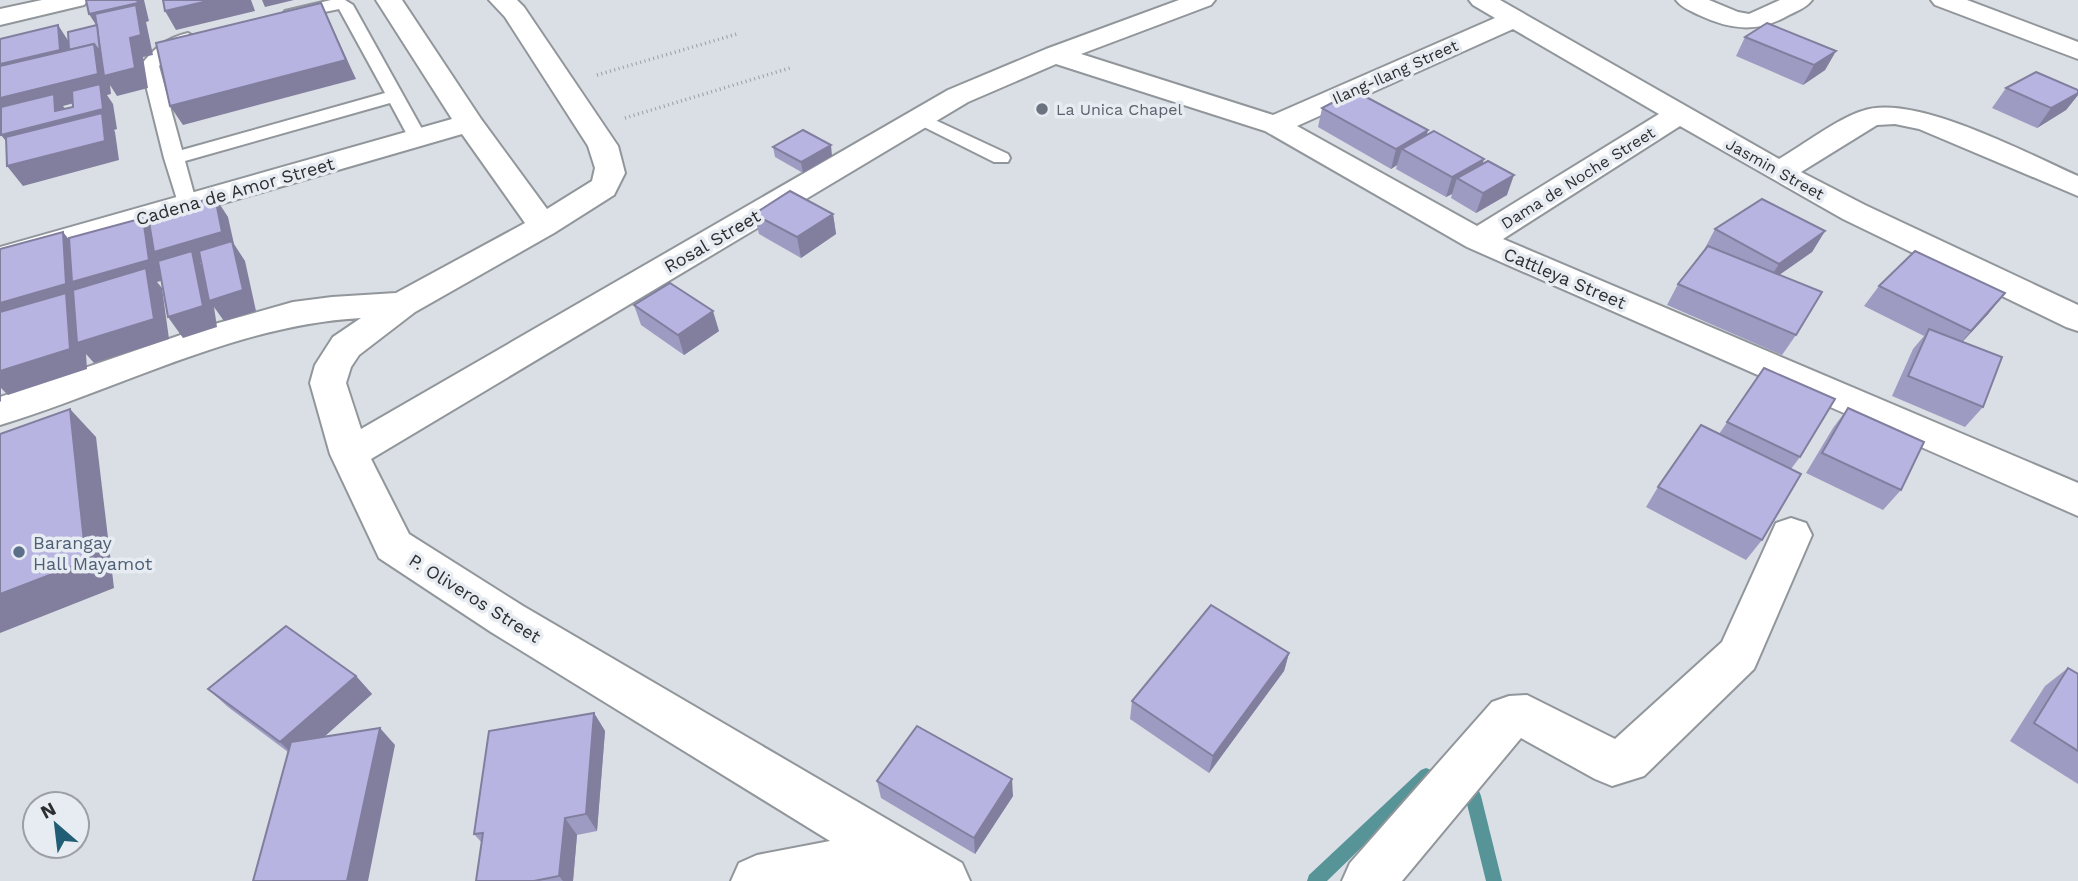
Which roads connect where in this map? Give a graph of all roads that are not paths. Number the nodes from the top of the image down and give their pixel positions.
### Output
1 (75, 0) edge
2 (389, 0) edge
3 (502, 0) edge
4 (1202, 0) edge
5 (1482, 0) edge
6 (1689, 0) edge
7 (1799, 0) edge
8 (1944, 0) edge
9 (0, 17) edge
10 (1516, 18) junction
11 (268, 19) edge
12 (201, 35) edge
13 (2078, 51) edge
14 (1055, 55) junction
15 (395, 96) junction
16 (1678, 115) junction
17 (920, 118) junction
18 (469, 123) junction
19 (1275, 125) junction
20 (418, 138) junction
21 (173, 158) junction
22 (1001, 158) dead end
23 (1779, 172) junction
24 (2078, 187) edge
25 (187, 205) junction
26 (543, 226) junction
27 (1478, 240) junction
28 (0, 258) edge
29 (403, 304) junction
30 (2078, 319) edge
31 (0, 411) edge
32 (349, 454) junction
33 (2078, 500) edge
34 (1791, 535) dead end
35 (896, 853) junction
36 (757, 881) edge
37 (944, 881) edge
38 (1368, 881) edge

1 - 9 street
2 - 18 street
3 - 26 street, P. Oliveros Street
4 - 14 street, Rosal Street
5 - 10 street, Jasmin Street
6 - 7 street
8 - 13 street
10 - 16 street, Jasmin Street
10 - 19 street, Ilang-Ilang Street
11 - 15 lane
12 - 21 lane
14 - 17 street, Rosal Street
14 - 19 street, Cattleya Street
15 - 20 lane
15 - 21 lane
16 - 23 street, Jasmin Street
16 - 27 street, Dama de Noche Street
17 - 22 lane
17 - 32 street, Rosal Street
18 - 20 street, Cadena de Amor Street
18 - 26 street
19 - 27 street, Cattleya Street
20 - 25 street, Cadena de Amor Street
21 - 25 lane
23 - 24 street
23 - 30 street, Jasmin Street
25 - 28 street, Cadena de Amor Street
26 - 29 street, P. Oliveros Street
27 - 33 street, Cattleya Street
29 - 31 street
29 - 32 street, P. Oliveros Street
32 - 35 street, P. Oliveros Street
34 - 38 street
35 - 36 street
35 - 37 street, P. Oliveros Street

